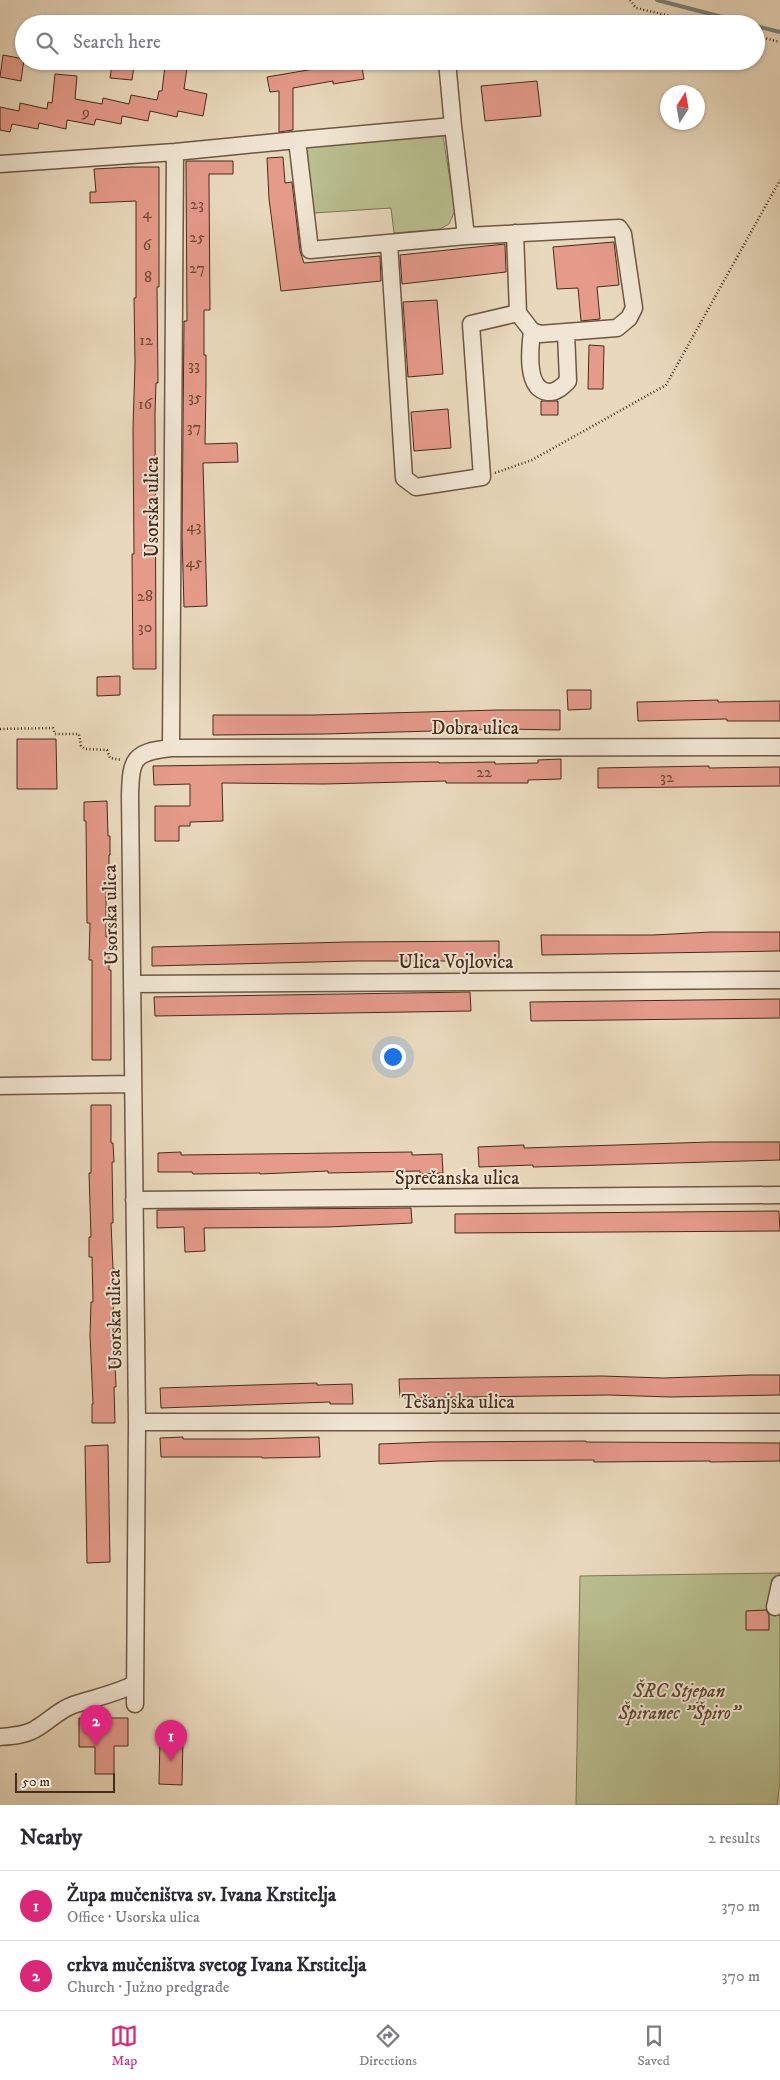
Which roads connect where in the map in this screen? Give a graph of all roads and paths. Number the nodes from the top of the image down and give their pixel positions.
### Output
1 (630, 0) edge
2 (666, 15) edge
3 (765, 38) edge
4 (780, 42) edge
5 (448, 70) edge
6 (453, 126) junction
7 (298, 140) junction
8 (175, 152) junction
9 (0, 164) edge
10 (780, 180) edge
11 (515, 233) junction
12 (466, 236) junction
13 (389, 243) junction
14 (518, 313) junction
15 (532, 332) junction
16 (566, 332) junction
17 (482, 477) junction
18 (0, 729) edge
19 (780, 746) edge
20 (170, 748) junction
21 (132, 766) junction
22 (780, 980) edge
23 (132, 984) junction
24 (134, 1084) junction
25 (0, 1086) edge
26 (780, 1195) edge
27 (134, 1200) junction
28 (137, 1422) junction
29 (780, 1422) edge
30 (780, 1584) edge
31 (775, 1607) dead end
32 (135, 1684) junction
33 (135, 1704) dead end
34 (0, 1737) edge

1 - 2 path
3 - 4 path
5 - 6 street
6 - 7 street
6 - 12 street
7 - 8 street
7 - 13 street
8 - 9 street
8 - 20 street, Usorska ulica
10 - 17 path
11 - 12 street
11 - 14 street
11 - 16 street
12 - 13 street
13 - 17 street
14 - 15 street
14 - 17 street
15 - 16 street
15 - 16 street
18 - 21 path
19 - 20 street, Dobra ulica
20 - 21 street
21 - 23 street, Usorska ulica
22 - 23 street, Ulica Vojlovica
23 - 24 street, Usorska ulica
24 - 25 street
24 - 27 street, Usorska ulica
26 - 27 street, Sprečanska ulica
27 - 28 street, Usorska ulica
28 - 29 street, Tešanjska ulica
28 - 32 street, Usorska ulica
30 - 31 street
32 - 33 street, Usorska ulica
32 - 34 street

